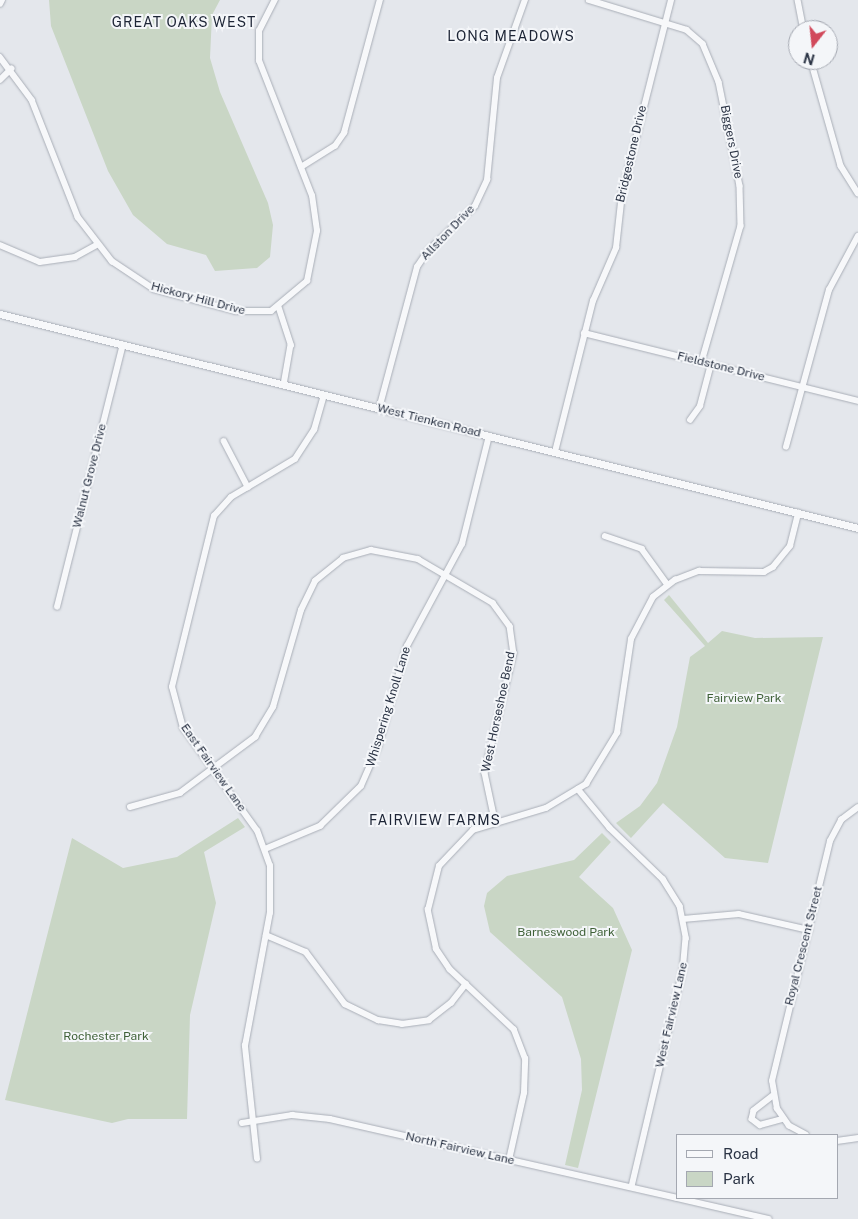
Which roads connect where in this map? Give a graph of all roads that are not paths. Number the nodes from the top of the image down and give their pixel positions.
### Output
1 (2, 0) edge
2 (276, 0) edge
3 (380, 0) edge
4 (525, 0) edge
5 (589, 0) edge
6 (671, 0) edge
7 (798, 0) edge
8 (0, 4) edge
9 (802, 20) edge
10 (665, 21) junction
11 (0, 56) edge
12 (11, 69) junction
13 (814, 70) edge
14 (0, 80) edge
15 (301, 167) junction
16 (858, 193) edge
17 (858, 236) edge
18 (0, 245) edge
19 (96, 245) junction
20 (279, 307) junction
21 (0, 314) edge
22 (584, 333) junction
23 (123, 345) junction
24 (702, 362) junction
25 (711, 364) junction
26 (284, 385) junction
27 (802, 387) junction
28 (324, 395) junction
29 (858, 401) edge
30 (379, 408) junction
31 (690, 420) dead end
32 (489, 436) junction
33 (224, 441) dead end
34 (786, 447) dead end
35 (555, 452) junction
36 (248, 487) junction
37 (798, 513) junction
38 (858, 528) edge
39 (605, 536) dead end
40 (447, 577) junction
41 (668, 585) junction
42 (57, 607) dead end
43 (214, 769) junction
44 (578, 789) junction
45 (130, 807) dead end
46 (858, 807) edge
47 (495, 820) junction
48 (265, 848) junction
49 (683, 919) junction
50 (809, 930) junction
51 (266, 935) junction
52 (466, 984) junction
53 (773, 1096) junction
54 (783, 1119) junction
55 (251, 1121) junction
56 (242, 1123) dead end
57 (805, 1134) edge
58 (858, 1138) edge
59 (838, 1141) edge
60 (257, 1159) dead end
61 (509, 1160) junction
62 (632, 1187) junction
63 (676, 1198) edge
64 (681, 1199) edge
65 (769, 1219) edge

1 - 8 street
2 - 15 street
3 - 15 street
4 - 30 street, Allston Drive
5 - 10 street, Biggers Drive
6 - 10 street, Bridgestone Drive
7 - 9 street
10 - 22 street, Bridgestone Drive
10 - 24 street, Biggers Drive
11 - 12 street, Hickory Hill Drive
12 - 14 street
12 - 19 street, Hickory Hill Drive
13 - 16 street
15 - 20 street
17 - 27 street
18 - 19 street
19 - 20 street, Hickory Hill Drive
20 - 26 street
21 - 23 street, West Tienken Road
22 - 24 street, Fieldstone Drive
22 - 35 street, Bridgestone Drive
23 - 26 street, West Tienken Road
23 - 42 street, Walnut Grove Drive
24 - 25 street, Fieldstone Drive
25 - 27 street, Fieldstone Drive
25 - 31 street
26 - 28 street, West Tienken Road
27 - 29 street, Fieldstone Drive
27 - 34 street
28 - 30 street, West Tienken Road
28 - 36 street, East Fairview Lane
30 - 32 street, West Tienken Road
32 - 35 street, West Tienken Road
32 - 40 street, Whispering Knoll Lane
33 - 36 street
35 - 37 street, West Tienken Road
36 - 43 street, East Fairview Lane
37 - 38 street, West Tienken Road
37 - 41 street
39 - 41 street
40 - 43 street, West Horseshoe Bend
40 - 47 street, West Horseshoe Bend
40 - 48 street, Whispering Knoll Lane
41 - 44 street
43 - 45 street, West Horseshoe Bend
43 - 48 street, East Fairview Lane
44 - 47 street
44 - 49 street, West Fairview Lane
46 - 50 street, Royal Crescent Street
47 - 52 street
48 - 51 street, East Fairview Lane
49 - 50 street
49 - 62 street, West Fairview Lane
50 - 53 street, Royal Crescent Street
51 - 52 street
51 - 55 street, East Fairview Lane
52 - 61 street
53 - 54 street
53 - 54 street
54 - 57 street
55 - 56 street, North Fairview Lane
55 - 60 street, East Fairview Lane
55 - 61 street, North Fairview Lane
58 - 59 street
61 - 62 street, North Fairview Lane
62 - 63 street, North Fairview Lane
64 - 65 street, North Fairview Lane

